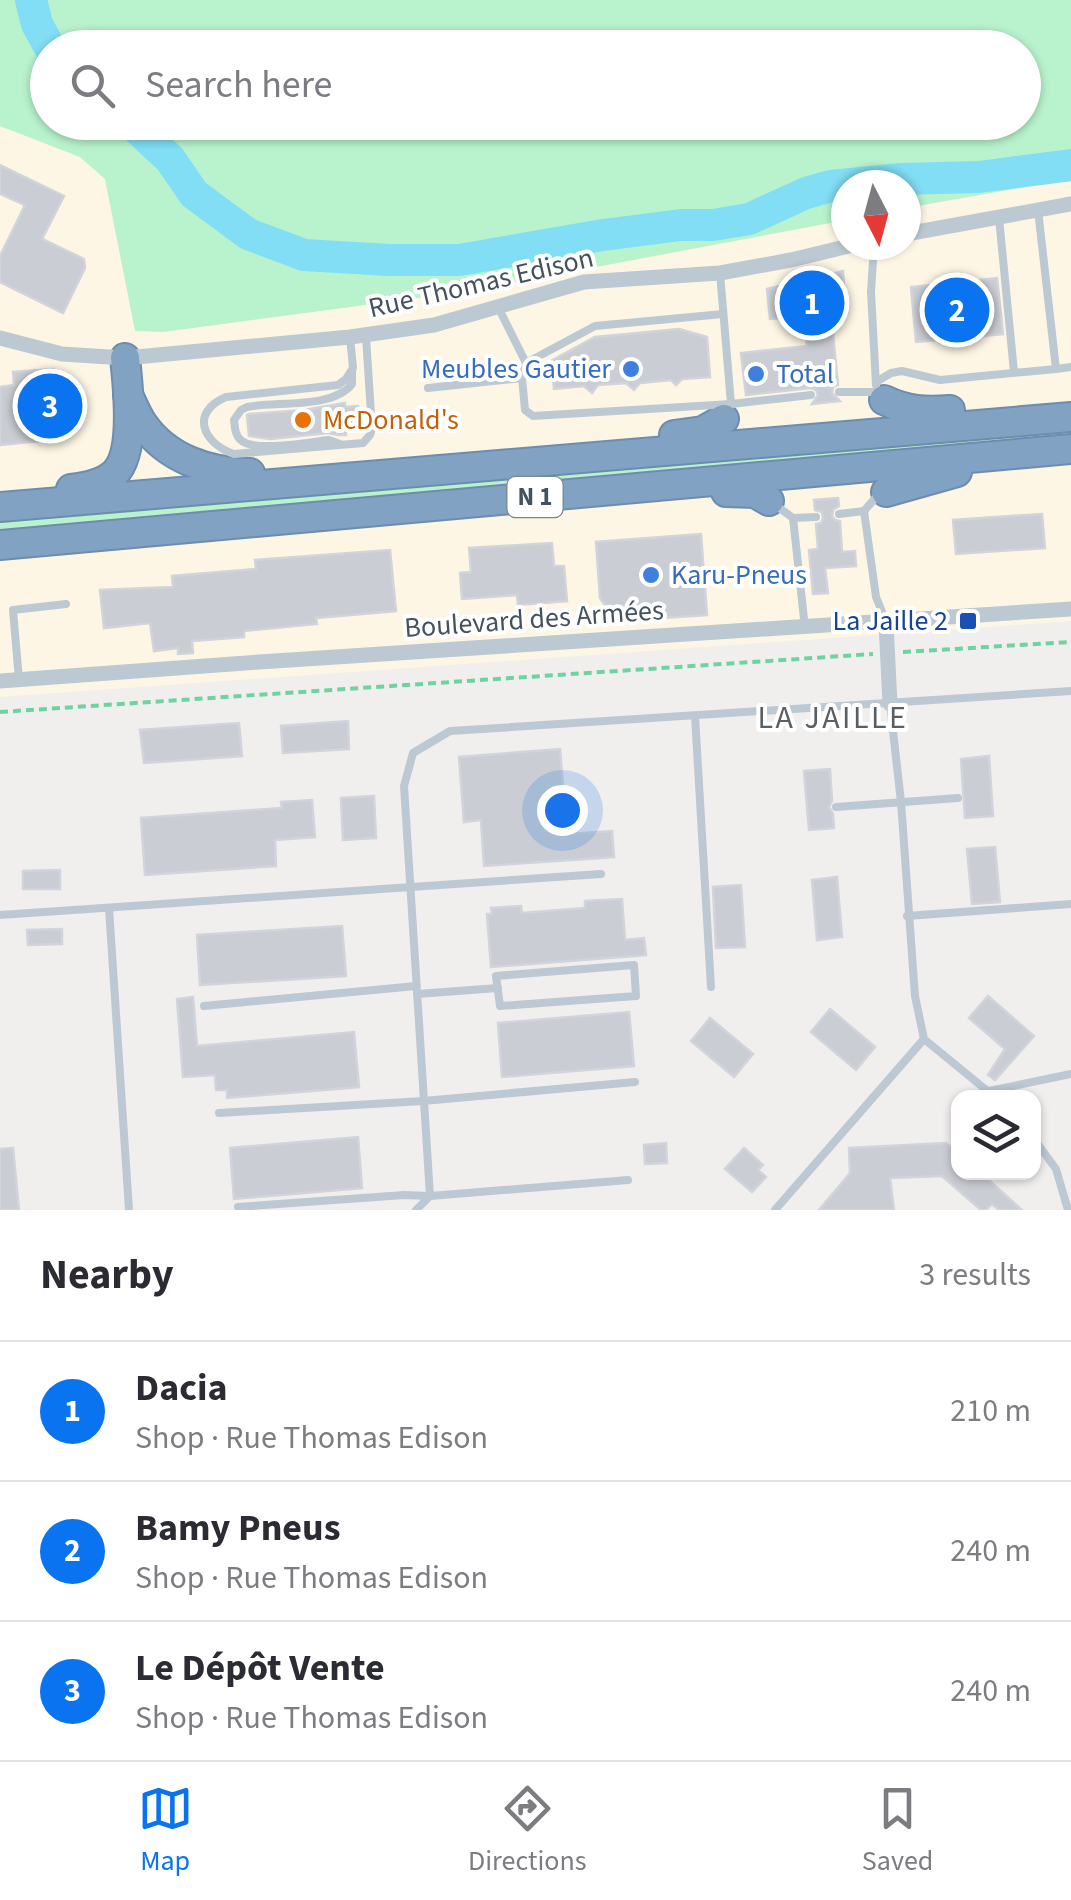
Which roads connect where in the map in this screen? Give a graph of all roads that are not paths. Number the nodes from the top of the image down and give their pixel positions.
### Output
1 (1071, 204) edge
2 (1038, 210) junction
3 (999, 218) junction
4 (921, 231) edge
5 (831, 250) edge
6 (873, 260) edge
7 (720, 273) junction
8 (498, 307) junction
9 (722, 314) junction
10 (358, 336) junction
11 (0, 338) edge
12 (125, 358) junction
13 (526, 363) junction
14 (353, 368) junction
15 (1071, 368) edge
16 (1056, 369) junction
17 (1014, 372) junction
18 (522, 378) junction
19 (428, 388) dead end
20 (879, 391) junction
21 (839, 392) dead end
22 (810, 395) dead end
23 (128, 396) junction
24 (1071, 403) edge
25 (727, 411) junction
26 (1071, 417) edge
27 (344, 446) junction
28 (1071, 449) edge
29 (1040, 452) junction
30 (506, 464) junction
31 (436, 470) junction
32 (886, 492) joint
33 (0, 495) edge
34 (515, 498) junction
35 (769, 501) joint
36 (0, 507) edge
37 (864, 511) junction
38 (839, 514) dead end
39 (816, 517) dead end
40 (794, 518) junction
41 (0, 545) edge
42 (66, 604) dead end
43 (1071, 609) edge
44 (886, 623) junction
45 (805, 628) junction
46 (20, 680) junction
47 (0, 682) edge
48 (1071, 691) edge
49 (890, 704) junction
50 (695, 716) junction
51 (958, 798) dead end
52 (901, 802) junction
53 (836, 806) dead end
54 (600, 874) dead end
55 (411, 886) junction
56 (1071, 904) edge
57 (109, 908) junction
58 (0, 915) edge
59 (908, 916) junction
60 (711, 987) dead end
61 (498, 988) junction
62 (416, 990) junction
63 (204, 1006) dead end
64 (924, 1039) junction
65 (1071, 1074) edge
66 (634, 1082) dead end
67 (987, 1090) edge
68 (1008, 1090) edge
69 (423, 1101) junction
70 (220, 1113) dead end
71 (1041, 1149) edge
72 (628, 1180) dead end
73 (430, 1196) junction
74 (238, 1206) dead end
75 (129, 1210) edge
76 (416, 1210) edge
77 (775, 1210) edge
78 (1068, 1210) edge

1 - 2 street
2 - 3 street
2 - 16 lane
3 - 4 street
3 - 17 lane
5 - 7 street, Rue Thomas Edison
6 - 20 lane
7 - 8 street, Rue Thomas Edison
7 - 9 lane
8 - 10 street, Rue Thomas Edison
8 - 13 lane
9 - 13 lane
9 - 25 lane
10 - 12 street, Rue Thomas Edison
10 - 14 lane
10 - 27 lane
11 - 12 street, Rue Thomas Edison
12 - 23 highway
13 - 18 lane
14 - 27 lane
14 - 27 lane
15 - 16 lane
16 - 17 lane
17 - 20 lane
18 - 19 lane
18 - 25 lane
20 - 21 lane
20 - 24 highway
22 - 25 lane
23 - 31 highway
23 - 33 highway
25 - 30 highway
26 - 30 highway, N 1
28 - 29 highway, N 1
29 - 32 highway
29 - 34 highway, N 1
30 - 31 highway, N 1
31 - 36 highway, N 1
32 - 37 lane
34 - 35 highway
34 - 41 highway, N 1
35 - 40 lane
37 - 38 lane
37 - 44 lane
39 - 40 lane
40 - 45 lane
42 - 46 lane
43 - 44 street, Boulevard des Armées
44 - 45 street, Boulevard des Armées
44 - 49 street
45 - 46 street, Boulevard des Armées
46 - 47 street, Boulevard des Armées
48 - 49 lane
49 - 50 lane
49 - 52 lane
50 - 55 lane
50 - 60 lane
51 - 52 lane
52 - 53 lane
52 - 59 lane
54 - 55 lane
55 - 57 lane
55 - 62 lane
56 - 59 lane
57 - 58 lane
57 - 75 lane
59 - 64 lane
61 - 61 lane
61 - 62 lane
62 - 63 lane
62 - 69 lane
64 - 67 lane
64 - 77 lane
65 - 68 lane
66 - 69 lane
69 - 70 lane
69 - 73 lane
71 - 78 lane
72 - 73 lane
73 - 74 lane
73 - 76 lane

